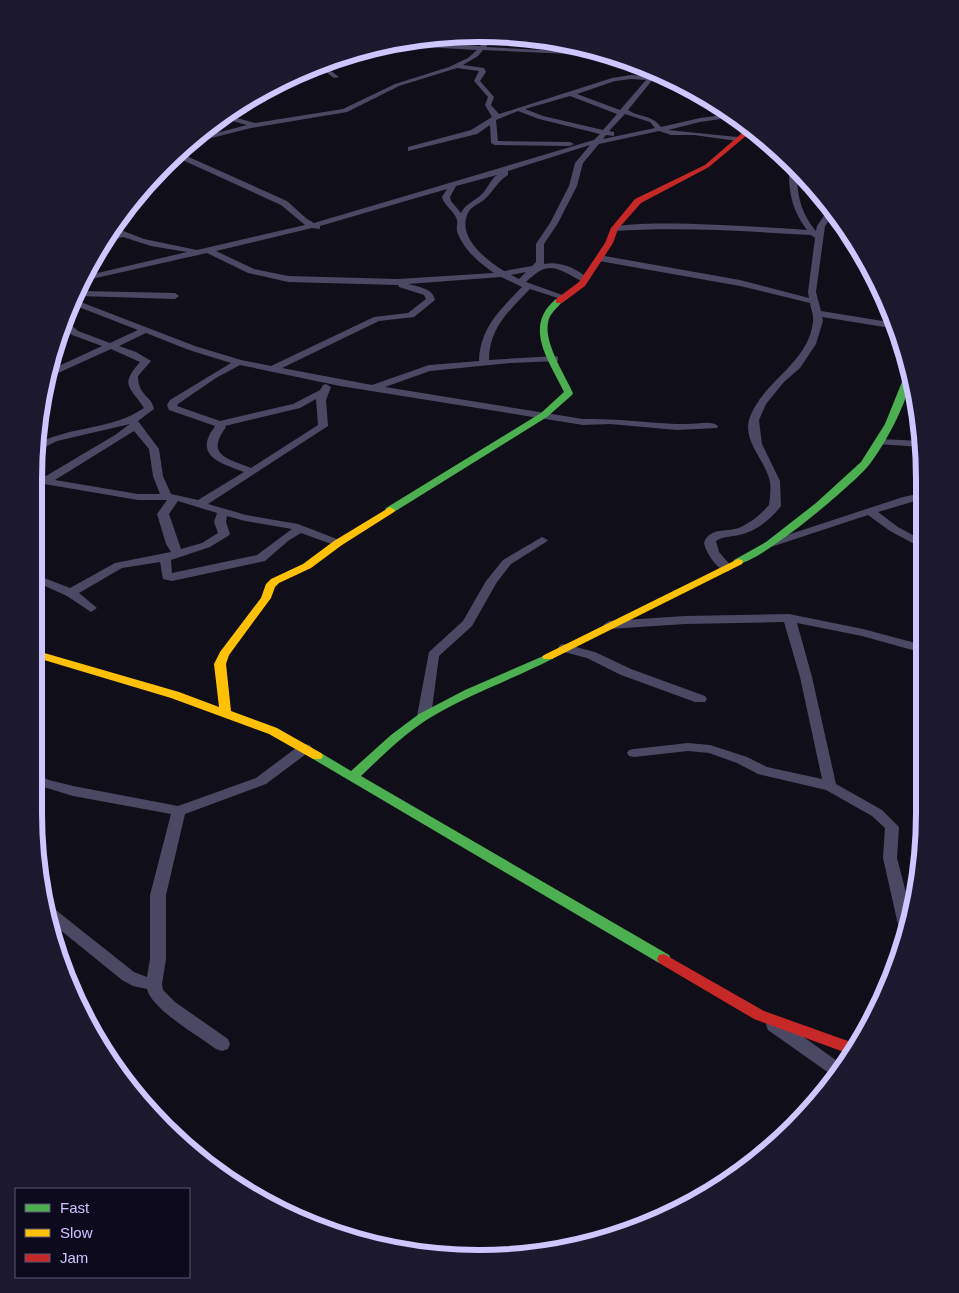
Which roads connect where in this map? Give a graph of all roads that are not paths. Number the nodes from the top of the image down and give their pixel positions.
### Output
1 (487, 42) edge
2 (427, 46) edge
3 (482, 48) junction
4 (574, 53) edge
5 (455, 66) junction
6 (327, 70) edge
7 (336, 77) dead end
8 (649, 78) joint
9 (571, 94) junction
10 (518, 109) junction
11 (623, 112) junction
12 (723, 117) edge
13 (233, 119) edge
14 (494, 119) junction
15 (256, 125) junction
16 (659, 129) junction
17 (604, 132) junction
18 (745, 132) edge
19 (626, 137) junction
20 (207, 138) edge
21 (737, 139) junction
22 (596, 142) junction
23 (585, 144) junction
24 (411, 149) dead end
25 (184, 158) edge
26 (508, 169) junction
27 (793, 174) edge
28 (454, 184) junction
29 (828, 216) edge
30 (462, 222) junction
31 (314, 225) junction
32 (614, 229) junction
33 (325, 230) dead end
34 (119, 233) edge
35 (122, 235) junction
36 (816, 236) junction
37 (116, 237) edge
38 (203, 251) junction
39 (599, 258) junction
40 (536, 269) junction
41 (502, 275) junction
42 (93, 277) edge
43 (584, 279) junction
44 (398, 282) junction
45 (524, 285) junction
46 (84, 294) edge
47 (175, 296) dead end
48 (564, 297) junction
49 (812, 301) junction
50 (80, 304) edge
51 (817, 314) junction
52 (888, 325) edge
53 (70, 328) edge
54 (145, 330) junction
55 (111, 346) junction
56 (555, 359) junction
57 (239, 362) junction
58 (484, 362) junction
59 (56, 369) edge
60 (272, 369) junction
61 (334, 382) junction
62 (906, 383) edge
63 (374, 388) junction
64 (322, 392) junction
65 (544, 415) junction
66 (134, 422) junction
67 (219, 424) junction
68 (713, 426) dead end
69 (880, 442) junction
70 (44, 444) edge
71 (915, 444) edge
72 (252, 472) junction
73 (42, 479) edge
74 (42, 482) edge
75 (170, 497) junction
76 (916, 497) edge
77 (200, 504) junction
78 (223, 511) junction
79 (871, 512) junction
80 (300, 529) junction
81 (542, 540) dead end
82 (916, 542) edge
83 (338, 543) junction
84 (770, 544) junction
85 (178, 554) junction
86 (165, 558) junction
87 (727, 568) junction
88 (42, 580) edge
89 (71, 593) junction
90 (91, 608) dead end
91 (788, 618) junction
92 (609, 625) junction
93 (916, 647) edge
94 (564, 648) junction
95 (42, 655) edge
96 (700, 699) dead end
97 (225, 712) junction
98 (424, 716) junction
99 (305, 748) junction
100 (634, 753) dead end
101 (354, 776) junction
102 (42, 782) edge
103 (830, 786) junction
104 (179, 811) junction
105 (55, 917) edge
106 (904, 917) edge
107 (154, 984) junction
108 (759, 1016) junction
109 (222, 1044) dead end
110 (848, 1047) edge
111 (834, 1068) edge

1 - 3 street
2 - 3 street
3 - 4 street
3 - 5 street
5 - 14 street
5 - 15 street
6 - 7 street
8 - 9 street
8 - 11 street
9 - 10 street
9 - 11 street
10 - 14 street
10 - 17 street
11 - 16 street
11 - 17 street
12 - 16 street
13 - 15 street
14 - 23 street
14 - 24 street
15 - 20 street
16 - 19 street
16 - 21 street
17 - 19 street
17 - 22 street
18 - 21 street
19 - 22 street
21 - 32 street
22 - 23 street
22 - 40 street
23 - 26 street
25 - 31 street
26 - 28 street
26 - 30 street
27 - 36 street
28 - 30 street
28 - 31 street
29 - 36 street
30 - 41 street
31 - 33 street
31 - 38 street
32 - 36 street
32 - 39 street
34 - 35 street
35 - 37 street
35 - 38 street
36 - 49 street
38 - 42 street
38 - 44 street
39 - 43 street
39 - 49 street
40 - 41 street
40 - 43 street
40 - 45 street
41 - 44 street
41 - 45 street
43 - 48 street
44 - 60 street
45 - 48 street
45 - 58 street
46 - 47 street
48 - 56 street
49 - 51 street
50 - 54 street
51 - 52 street
51 - 87 street
53 - 55 street
54 - 55 street
54 - 57 street
55 - 59 street
55 - 66 street
56 - 58 street
56 - 65 street
57 - 60 street
57 - 67 street
58 - 63 street
60 - 61 street
61 - 63 street
61 - 64 street
62 - 69 street
63 - 65 street
64 - 67 street
64 - 72 street
65 - 68 street
65 - 83 street
66 - 70 street
66 - 73 street
66 - 75 street
67 - 72 street
69 - 71 street
69 - 84 street
72 - 77 street
74 - 75 street
75 - 77 street
75 - 85 street
76 - 79 street
77 - 78 street
78 - 80 street
78 - 85 street
79 - 82 street
79 - 84 street
80 - 83 street
80 - 86 street
81 - 98 street
83 - 97 street
84 - 87 street
85 - 86 street
86 - 89 street
87 - 92 street
88 - 89 street
89 - 90 street
91 - 92 street
91 - 93 street
91 - 103 street
92 - 94 street
94 - 96 street
94 - 98 street
95 - 97 street
97 - 99 street
98 - 101 street
99 - 101 street
99 - 104 street
100 - 103 street
101 - 108 street
102 - 104 street
103 - 106 street
104 - 107 street
105 - 107 street
107 - 109 street
108 - 110 street
108 - 111 street

